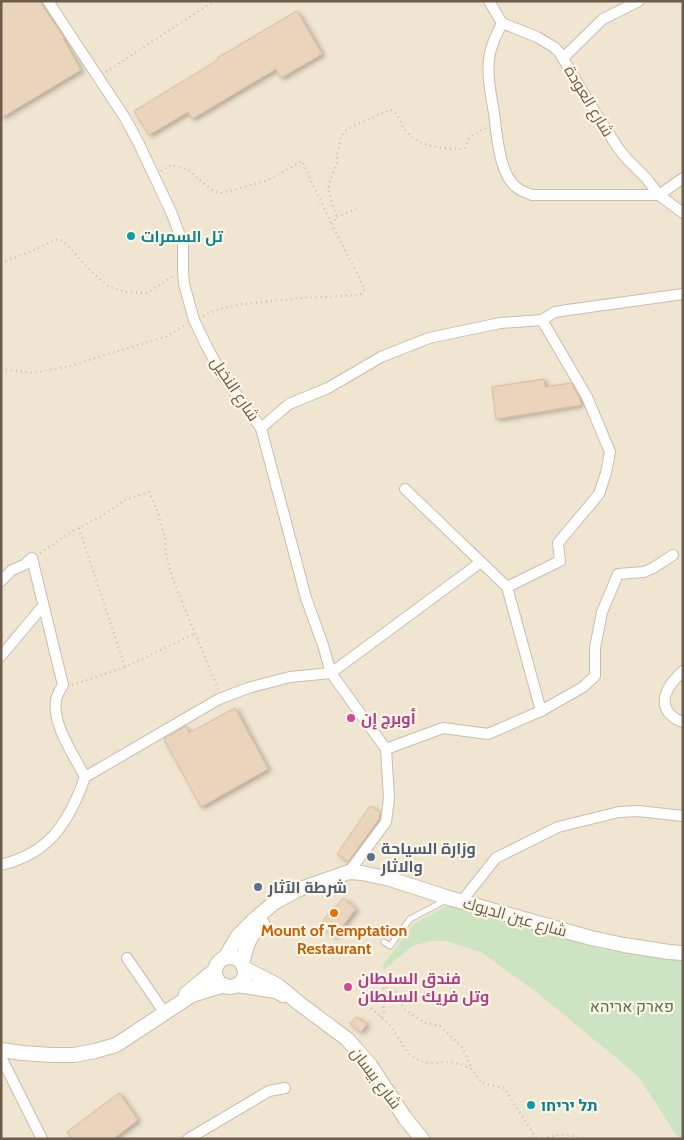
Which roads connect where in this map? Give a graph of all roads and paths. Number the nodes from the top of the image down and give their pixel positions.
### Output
1 (48, 1) edge
2 (214, 1) edge
3 (489, 1) edge
4 (639, 1) edge
5 (502, 23) junction
6 (563, 58) junction
7 (98, 78) junction
8 (495, 127) junction
9 (154, 175) junction
10 (683, 178) edge
11 (659, 195) junction
12 (356, 209) dead end
13 (683, 214) edge
14 (337, 217) junction
15 (332, 225) junction
16 (1, 263) edge
17 (183, 270) junction
18 (683, 294) edge
19 (194, 320) junction
20 (542, 320) junction
21 (1, 369) edge
22 (261, 428) junction
23 (404, 489) dead end
24 (79, 528) junction
25 (673, 555) dead end
26 (32, 558) junction
27 (481, 562) junction
28 (1, 581) edge
29 (507, 588) junction
30 (44, 606) junction
31 (195, 634) junction
32 (1, 656) edge
33 (125, 667) junction
34 (683, 671) edge
35 (331, 673) junction
36 (60, 689) junction
37 (222, 698) junction
38 (541, 711) junction
39 (683, 722) edge
40 (386, 749) junction
41 (85, 777) junction
42 (683, 816) edge
43 (1, 865) edge
44 (349, 872) junction
45 (297, 890) junction
46 (455, 900) junction
47 (384, 942) dead end
48 (683, 953) edge
49 (127, 958) dead end
50 (225, 958) junction
51 (243, 966) junction
52 (216, 970) junction
53 (231, 985) junction
54 (300, 1004) junction
55 (367, 1005) dead end
56 (164, 1012) junction
57 (380, 1017) junction
58 (1, 1050) edge
59 (1, 1057) edge
60 (473, 1070) junction
61 (285, 1088) dead end
62 (42, 1139) edge
63 (188, 1139) edge
64 (422, 1139) edge
65 (537, 1139) edge
66 (543, 1139) edge
67 (580, 1139) edge

1 - 7 street, شارع النخيل
2 - 7 path
3 - 5 street
4 - 6 street
5 - 6 street, شارع العودة
5 - 8 street
6 - 11 street, شارع العودة
7 - 9 street, شارع النخيل
8 - 11 street
8 - 14 path
9 - 15 path
9 - 17 street, شارع النخيل
10 - 11 street
11 - 13 street, شارع العودة
12 - 14 path
14 - 15 path
15 - 19 path
16 - 17 path
17 - 19 street, شارع النخيل
18 - 20 street, شارع النخيل
19 - 21 path
19 - 22 street, شارع النخيل
20 - 22 street, شارع النخيل
20 - 29 street
22 - 35 street
23 - 27 street
24 - 26 path
24 - 31 path
24 - 33 path
25 - 38 street
26 - 28 street
26 - 30 street
27 - 29 street
27 - 35 street
29 - 38 street
30 - 32 street
30 - 36 street
31 - 33 path
31 - 37 path
33 - 36 path
34 - 39 street
35 - 37 street
35 - 40 street
36 - 41 street
37 - 41 street
38 - 40 street
40 - 44 street
41 - 43 street
42 - 46 street
44 - 45 main road
44 - 46 main road, شارع عين الديوك
45 - 50 main road
45 - 51 main road
46 - 47 lane
46 - 48 main road, شارع عين الديوك
49 - 56 street
50 - 51 main road
50 - 52 main road
51 - 53 main road
51 - 54 main road, شارع بيسان
52 - 53 main road
52 - 56 main road
53 - 54 main road, شارع بيسان
53 - 56 main road
54 - 64 main road, شارع بيسان
55 - 57 path
56 - 58 main road
57 - 60 path
57 - 60 path
59 - 62 street
60 - 65 path
61 - 63 street
66 - 67 path

